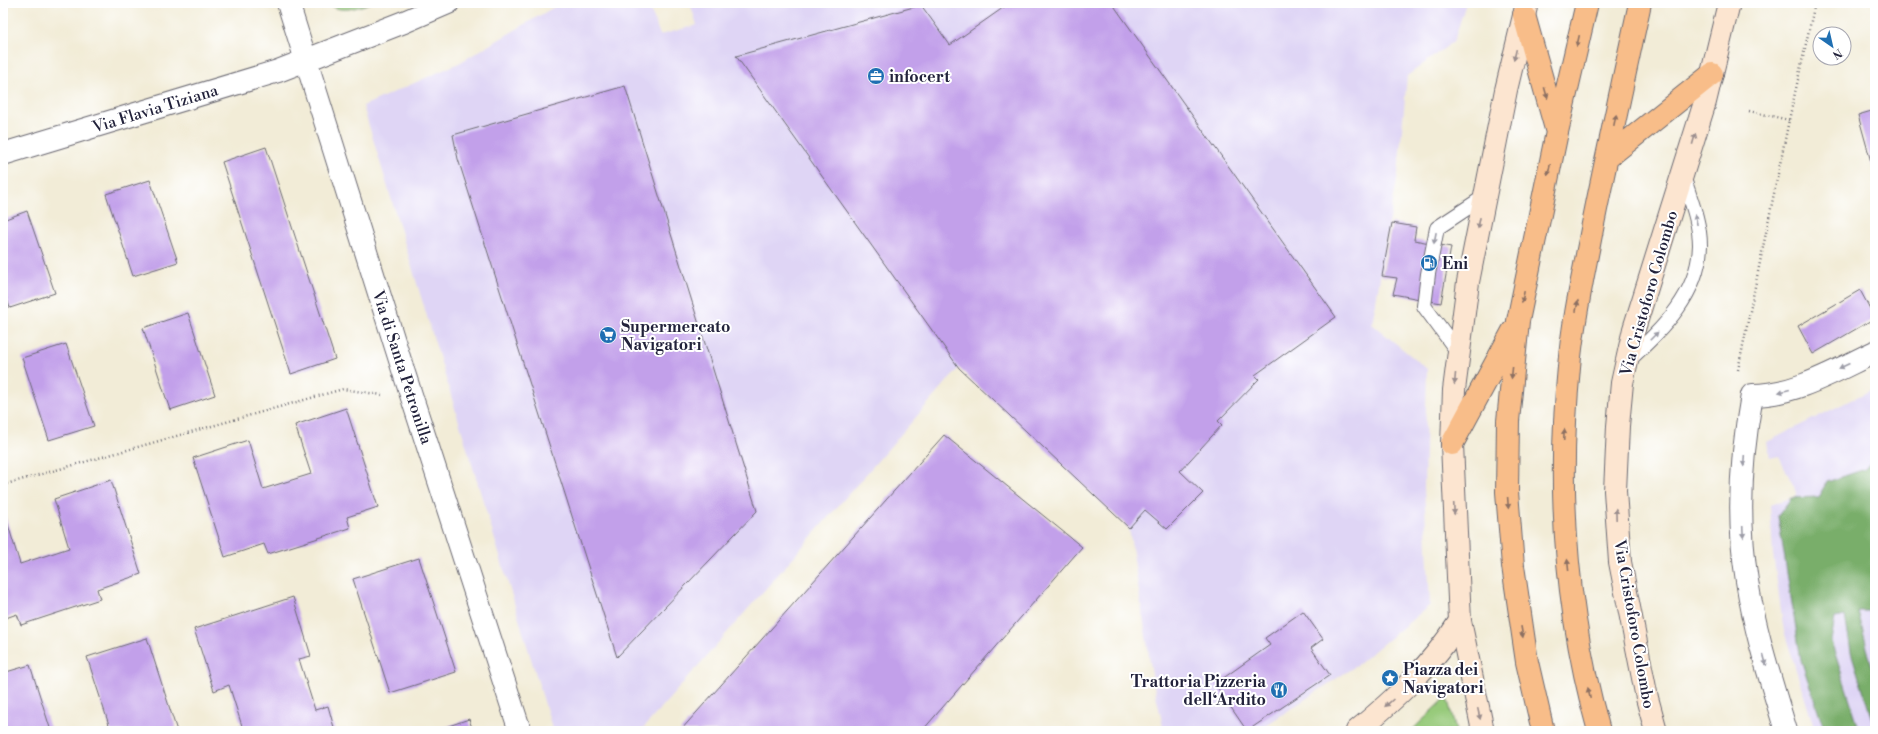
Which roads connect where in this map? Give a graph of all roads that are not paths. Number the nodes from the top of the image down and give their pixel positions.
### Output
1 (288, 3) edge
2 (448, 3) edge
3 (1587, 3) edge
4 (1640, 3) edge
5 (1729, 3) edge
6 (1525, 9) edge
7 (306, 60) junction
8 (1712, 74) junction
9 (1557, 132) junction
10 (3, 154) edge
11 (1607, 158) junction
12 (1683, 176) junction
13 (1484, 197) junction
14 (1518, 321) junction
15 (1458, 352) junction
16 (1875, 352) edge
17 (1626, 362) junction
18 (1452, 444) junction
19 (1460, 621) junction
20 (520, 731) edge
21 (1357, 731) edge
22 (1483, 731) edge
23 (1543, 731) edge
24 (1599, 731) edge
25 (1656, 731) edge
26 (1786, 731) edge

1 - 7 street, Via di Santa Petronilla
2 - 7 street, Via Flavia Tiziana
3 -> 9 main road
11 -> 4 main road
5 - 8 main road, Via Cristoforo Colombo
6 -> 9 main road
6 -> 13 main road
7 - 10 street, Via Flavia Tiziana
7 - 20 street, Via di Santa Petronilla
8 - 11 main road
12 -> 8 main road, Via Cristoforo Colombo
9 -> 14 main road
24 -> 11 main road
12 - 17 main road, Via Cristoforo Colombo
17 -> 12 lane
13 -> 15 main road
13 -> 15 lane
14 - 18 main road
14 -> 23 main road
15 -> 18 main road
16 -> 26 street
25 -> 17 main road, Via Cristoforo Colombo
18 -> 19 main road
19 -> 21 main road
19 -> 22 main road

